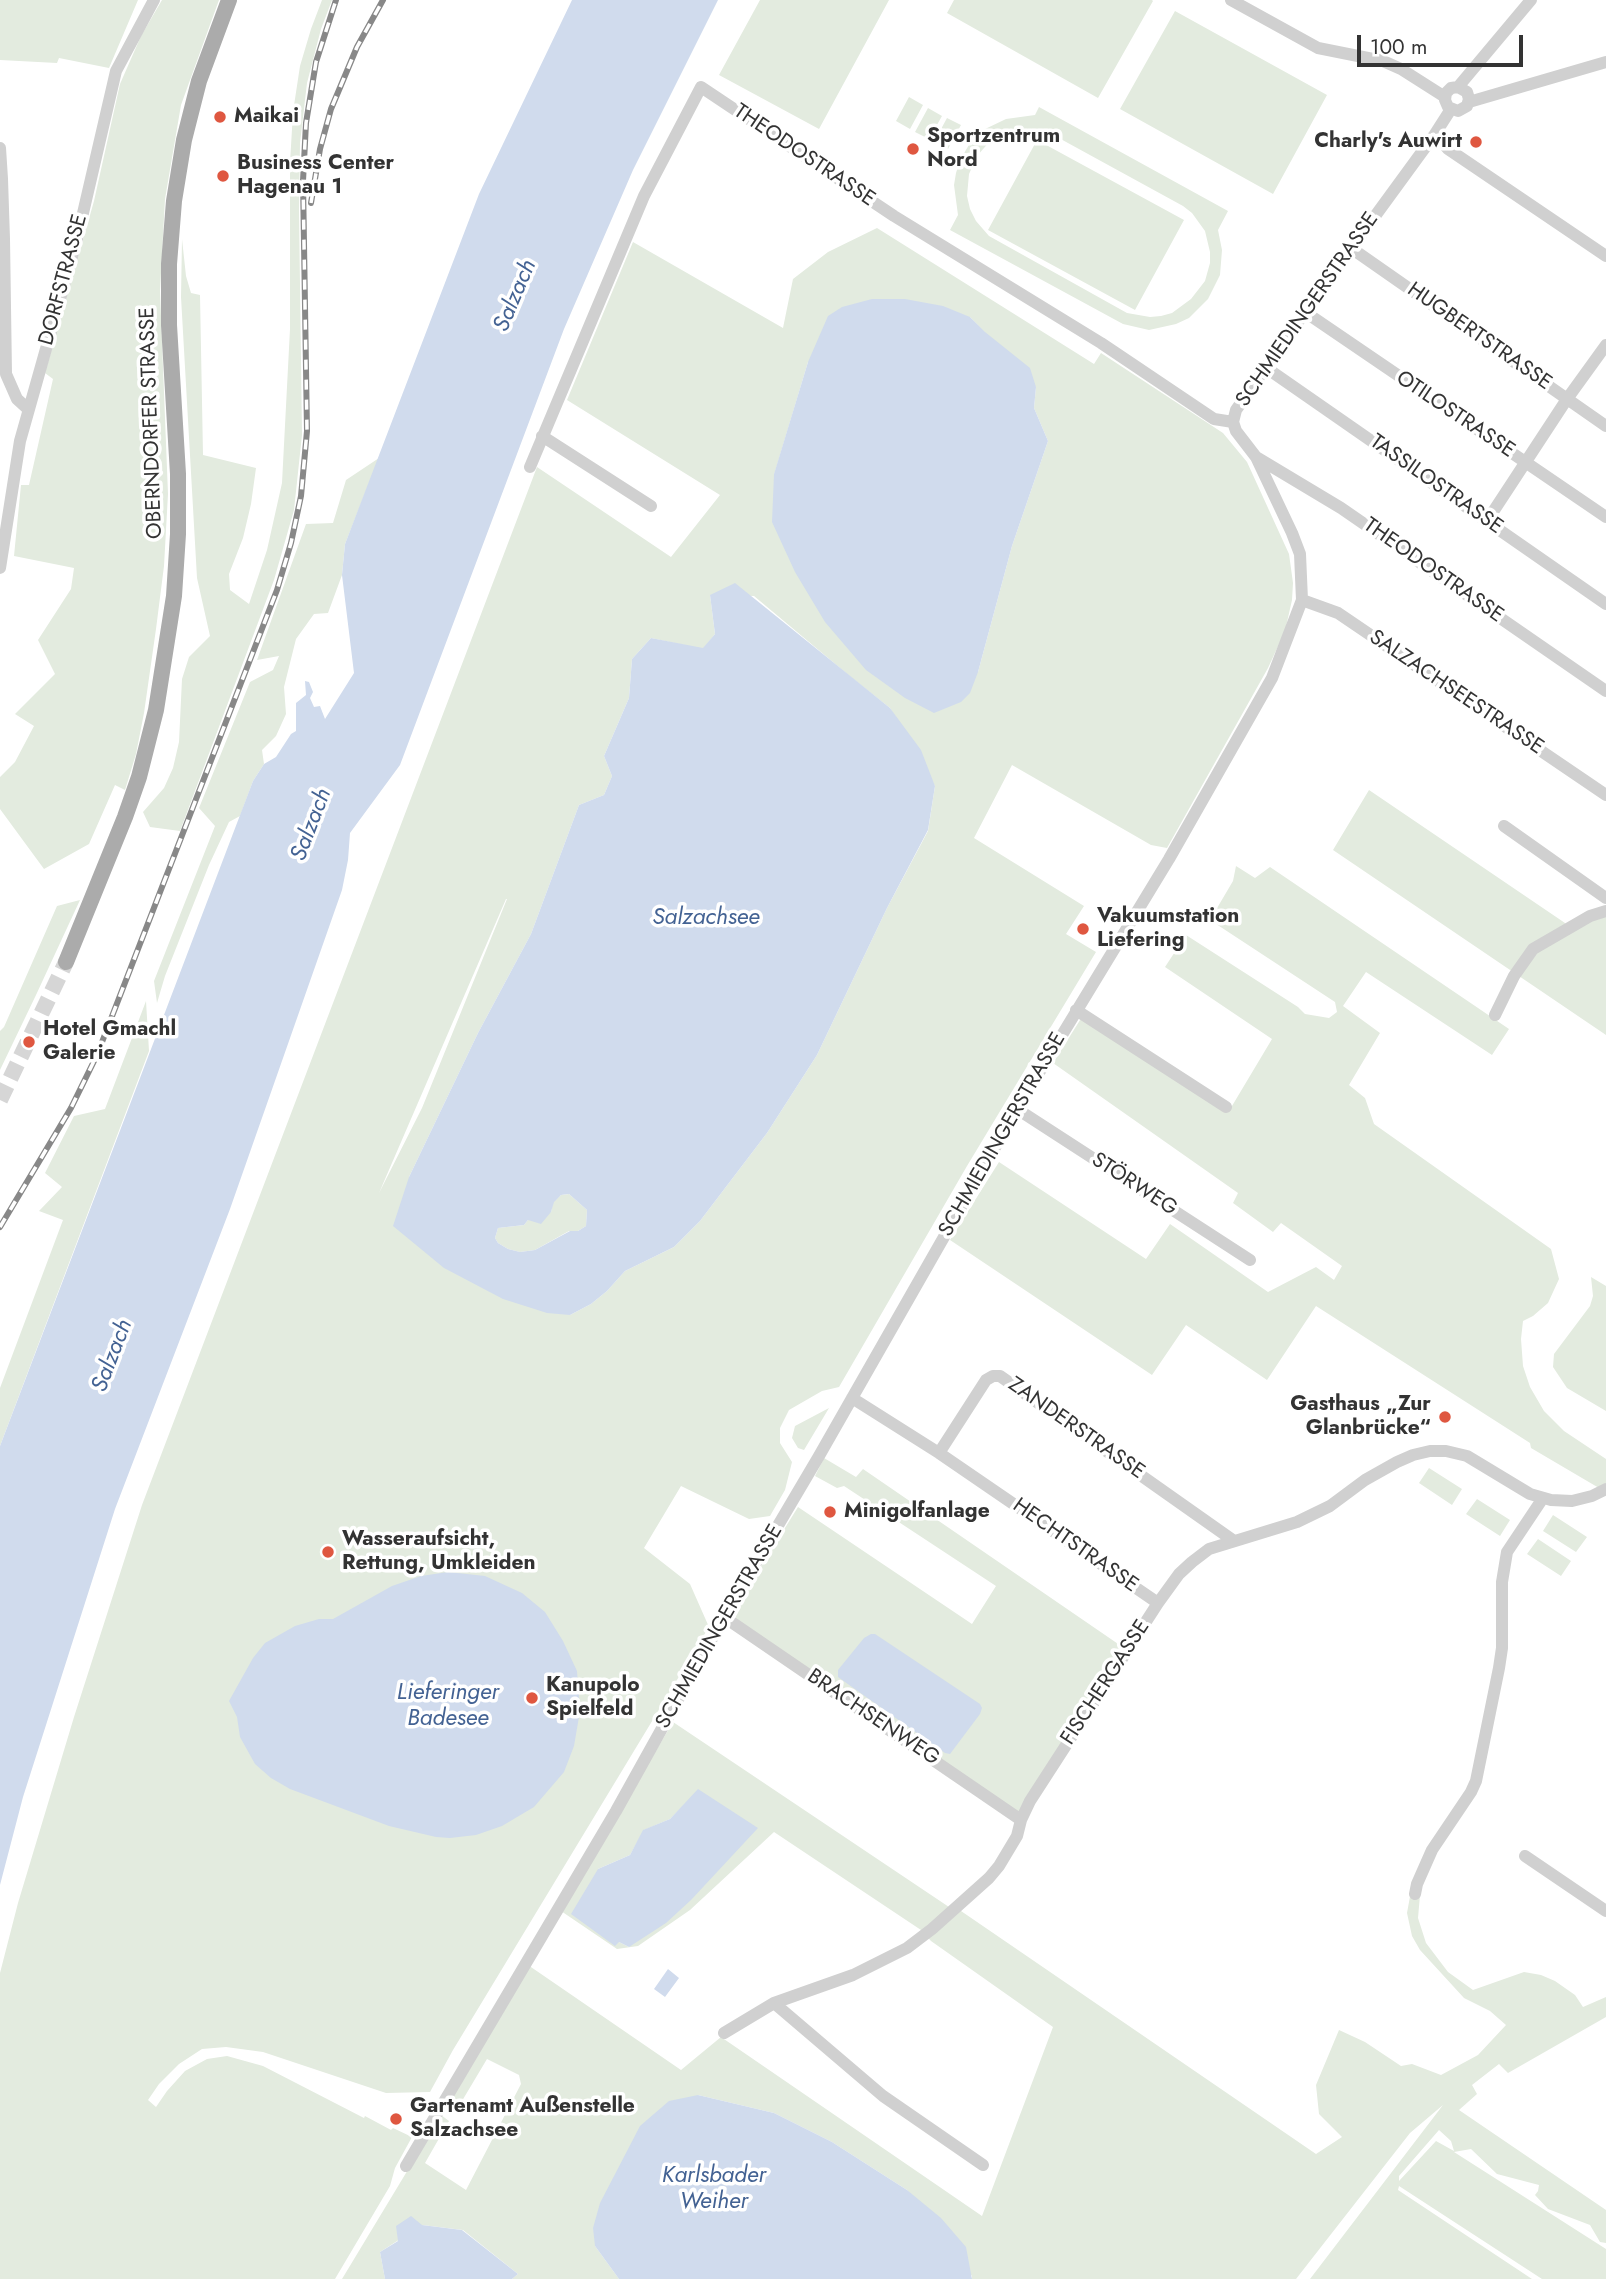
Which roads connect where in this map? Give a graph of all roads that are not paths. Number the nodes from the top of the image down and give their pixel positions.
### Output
1 (154, 0) edge
2 (229, 0) edge
3 (1231, 0) edge
4 (1531, 0) edge
5 (1606, 62) edge
6 (1458, 87) junction
7 (1469, 102) junction
8 (1448, 103) junction
9 (1435, 134) junction
10 (0, 148) edge
11 (1, 179) edge
12 (1352, 248) junction
13 (1606, 256) edge
14 (1304, 312) junction
15 (1606, 345) edge
16 (1265, 367) junction
17 (1567, 399) junction
18 (28, 409) junction
19 (1233, 422) junction
20 (1606, 426) edge
21 (542, 436) junction
22 (1256, 457) junction
23 (1526, 463) junction
24 (530, 467) dead end
25 (651, 506) dead end
26 (0, 509) edge
27 (1606, 517) edge
28 (8, 520) junction
29 (1486, 521) junction
30 (0, 568) edge
31 (1303, 600) junction
32 (1606, 604) edge
33 (1606, 691) edge
34 (1606, 795) edge
35 (1504, 826) dead end
36 (1606, 898) edge
37 (1606, 911) edge
38 (66, 962) tunnel mouth
39 (1076, 1010) junction
40 (1495, 1015) dead end
41 (1226, 1107) dead end
42 (1017, 1110) junction
43 (1250, 1260) dead end
44 (852, 1398) junction
45 (939, 1453) junction
46 (1606, 1489) edge
47 (1543, 1498) junction
48 (1234, 1541) junction
49 (1158, 1603) junction
50 (724, 1617) junction
51 (1021, 1819) junction
52 (1525, 1856) dead end
53 (1415, 1894) dead end
54 (1606, 1911) edge
55 (774, 2003) junction
56 (724, 2033) dead end
57 (983, 2165) dead end
58 (406, 2166) dead end

1 - 18 street, DORFSTRASSE
2 - 38 main road, OBERNDORFER STRASSE
3 - 8 street
4 - 6 street
5 - 7 street
6 - 7 street
6 - 8 street
7 - 8 street
8 - 9 street, SCHMIEDINGERSTRASSE
9 - 12 street, SCHMIEDINGERSTRASSE
9 - 13 street
10 - 11 street
11 - 18 street
12 - 14 street, SCHMIEDINGERSTRASSE
12 - 17 street, HUGBERTSTRASSE
14 - 16 street, SCHMIEDINGERSTRASSE
14 - 23 street, OTILOSTRASSE
15 - 17 street
16 - 19 street, SCHMIEDINGERSTRASSE
16 - 29 street, TASSILOSTRASSE
17 - 20 street, HUGBERTSTRASSE
17 - 23 street
18 - 28 street, DORFSTRASSE
19 - 21 street, THEODOSTRASSE
19 - 22 street, SCHMIEDINGERSTRASSE
21 - 24 street, THEODOSTRASSE
21 - 25 street
22 - 31 street, SCHMIEDINGERSTRASSE
22 - 33 street, THEODOSTRASSE
23 - 27 street, OTILOSTRASSE
23 - 29 street
26 - 28 street
28 - 30 street, DORFSTRASSE
29 - 32 street, TASSILOSTRASSE
31 - 34 street, SALZACHSEESTRASSE
31 - 39 street, SCHMIEDINGERSTRASSE
35 - 36 street
37 - 40 street
39 - 41 street
39 - 42 street, SCHMIEDINGERSTRASSE
42 - 43 street, STÖRWEG
42 - 44 street, SCHMIEDINGERSTRASSE
44 - 45 street, HECHTSTRASSE
44 - 50 street, SCHMIEDINGERSTRASSE
45 - 48 street, ZANDERSTRASSE
45 - 49 street, HECHTSTRASSE
46 - 47 street, FISCHERGASSE
47 - 48 street, FISCHERGASSE
47 - 53 street
48 - 49 street, FISCHERGASSE
49 - 51 street, FISCHERGASSE
50 - 51 street, BRACHSENWEG
50 - 58 street, SCHMIEDINGERSTRASSE
51 - 55 street, FISCHERGASSE
52 - 54 street
55 - 56 street, FISCHERGASSE
55 - 57 street

